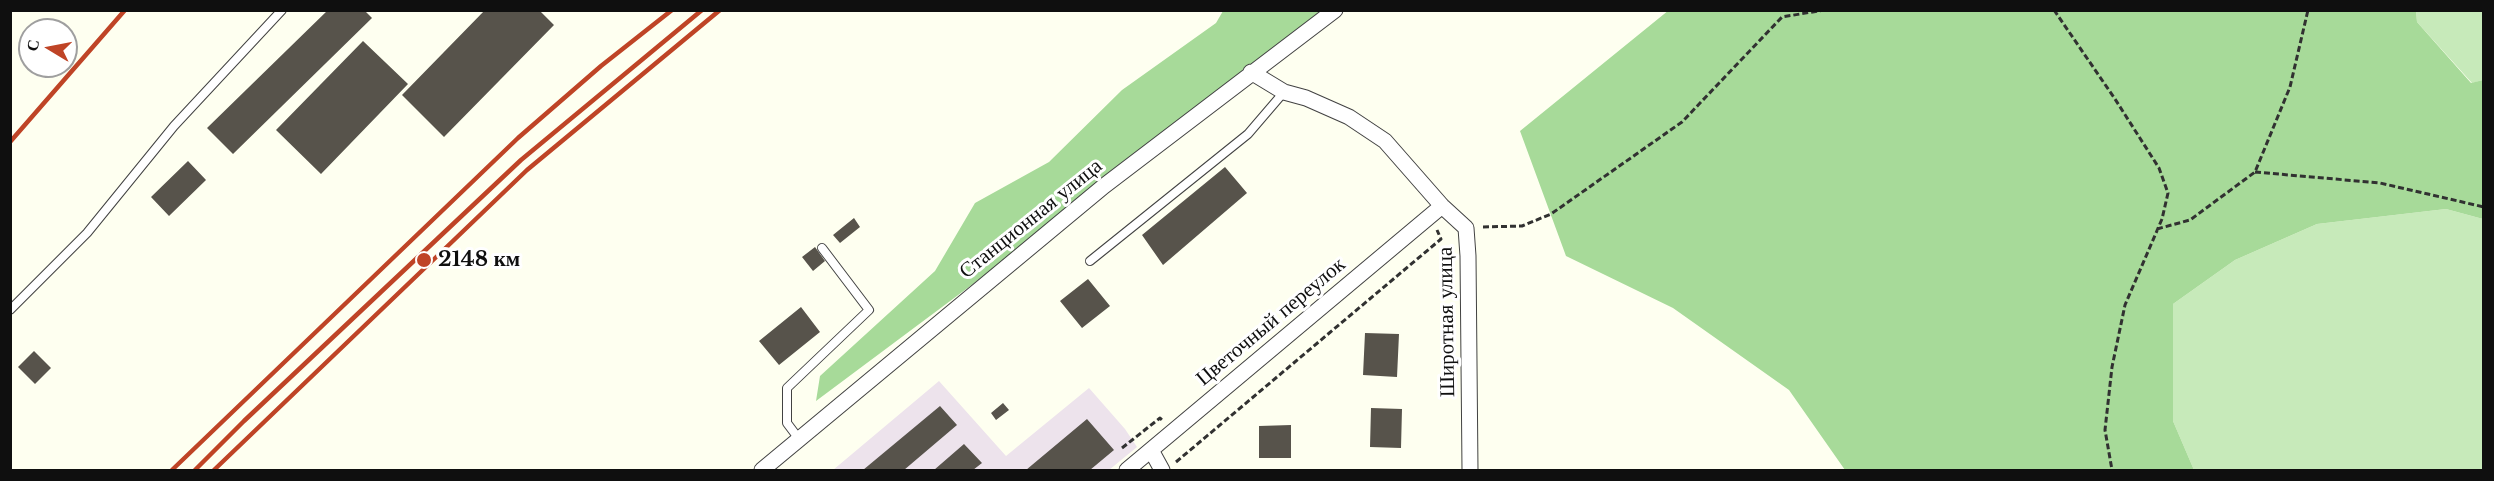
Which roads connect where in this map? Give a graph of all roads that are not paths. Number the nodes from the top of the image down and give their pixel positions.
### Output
1 (282, 10) edge
2 (1335, 10) edge
3 (1251, 72) junction
4 (1284, 92) junction
5 (1442, 206) junction
6 (822, 248) dead end
7 (1090, 261) dead end
8 (10, 310) edge
9 (799, 439) junction
10 (1151, 450) junction
11 (762, 471) edge
12 (1127, 471) edge
13 (1162, 471) edge
14 (1470, 471) edge

1 - 8 lane
2 - 3 street, Станционная улица
3 - 4 street, Широтная улица
3 - 9 street, Станционная улица
4 - 5 street, Широтная улица
4 - 7 lane
5 - 10 street, Цветочный переулок
5 - 14 street, Широтная улица
6 - 9 lane
9 - 11 street, Станционная улица
10 - 12 street, Цветочный переулок
10 - 13 street

